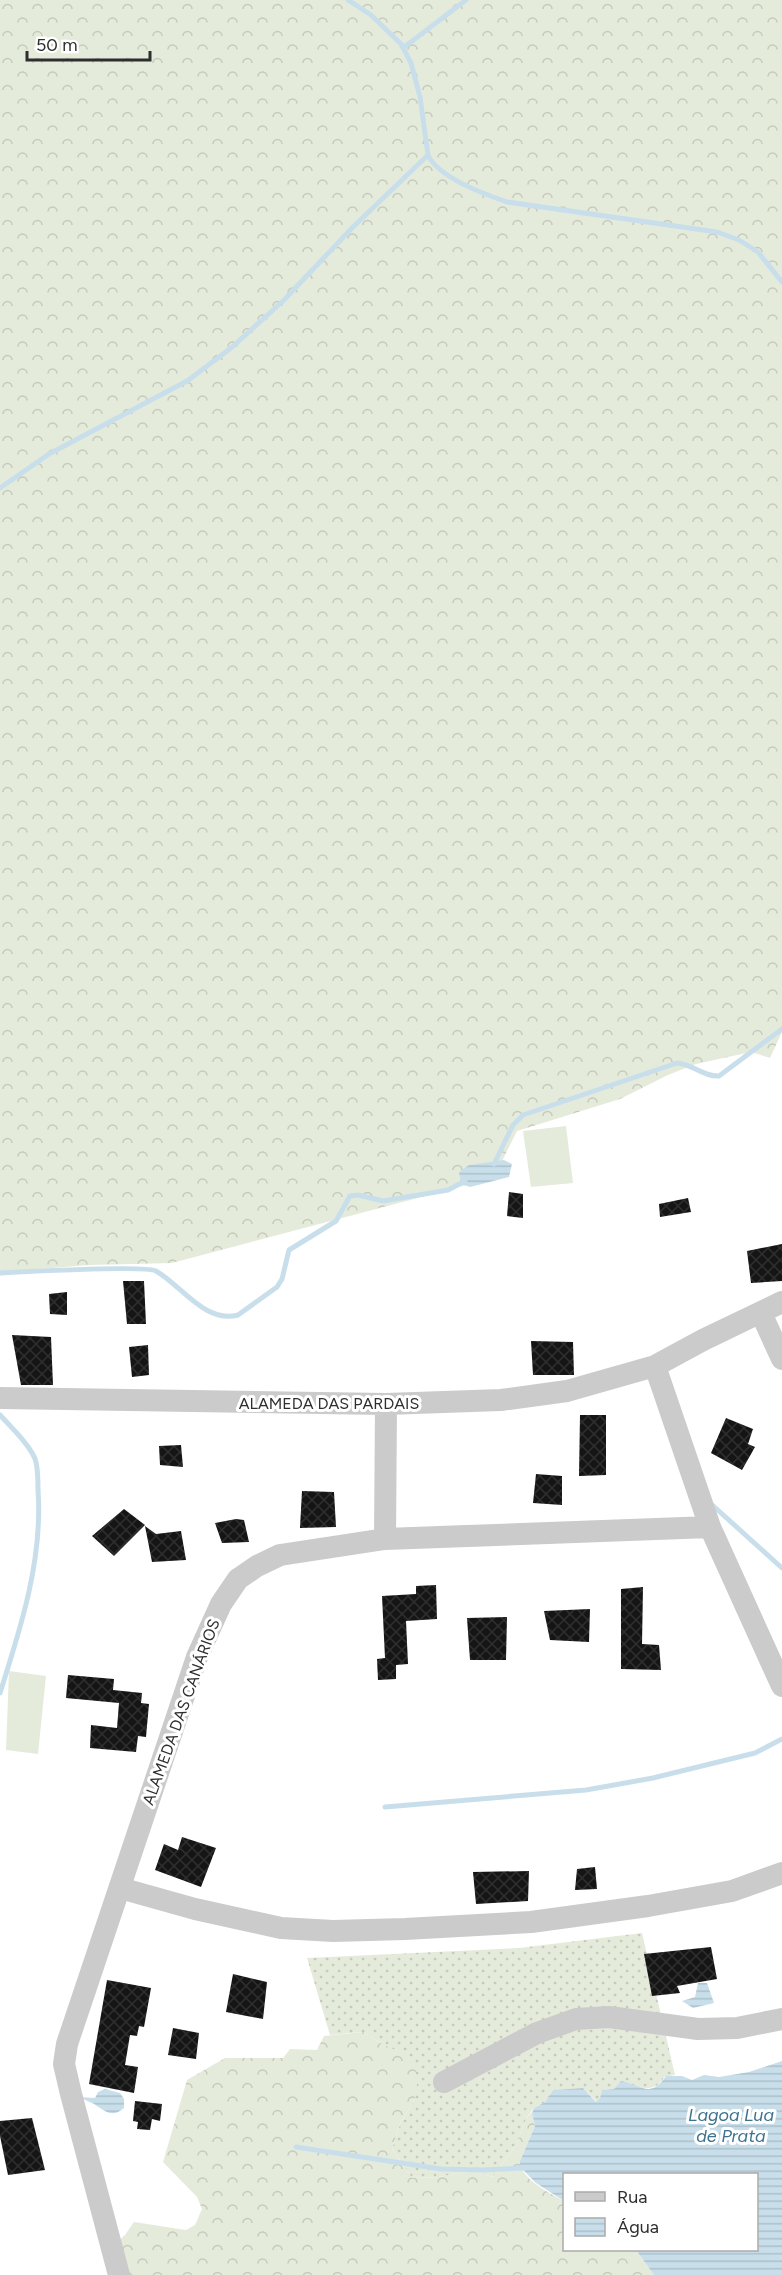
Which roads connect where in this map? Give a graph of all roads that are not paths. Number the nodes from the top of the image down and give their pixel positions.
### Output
1 (782, 1302) edge
2 (761, 1313) junction
3 (782, 1359) edge
4 (655, 1366) junction
5 (0, 1398) edge
6 (386, 1404) junction
7 (710, 1527) junction
8 (385, 1539) junction
9 (782, 1686) edge
10 (782, 1873) edge
11 (120, 1888) junction
12 (782, 2019) edge
13 (444, 2082) dead end
14 (119, 2275) edge

1 - 2 street, ALAMEDA DAS PARDAIS
2 - 3 street
2 - 4 street, ALAMEDA DAS PARDAIS
4 - 6 street, ALAMEDA DAS PARDAIS
4 - 7 street
5 - 6 street, ALAMEDA DAS PARDAIS
6 - 8 street
7 - 8 street, ALAMEDA DAS CANÁRIOS
7 - 9 street
8 - 11 street, ALAMEDA DAS CANÁRIOS
10 - 11 street
11 - 14 street, ALAMEDA DAS CANÁRIOS
12 - 13 street

